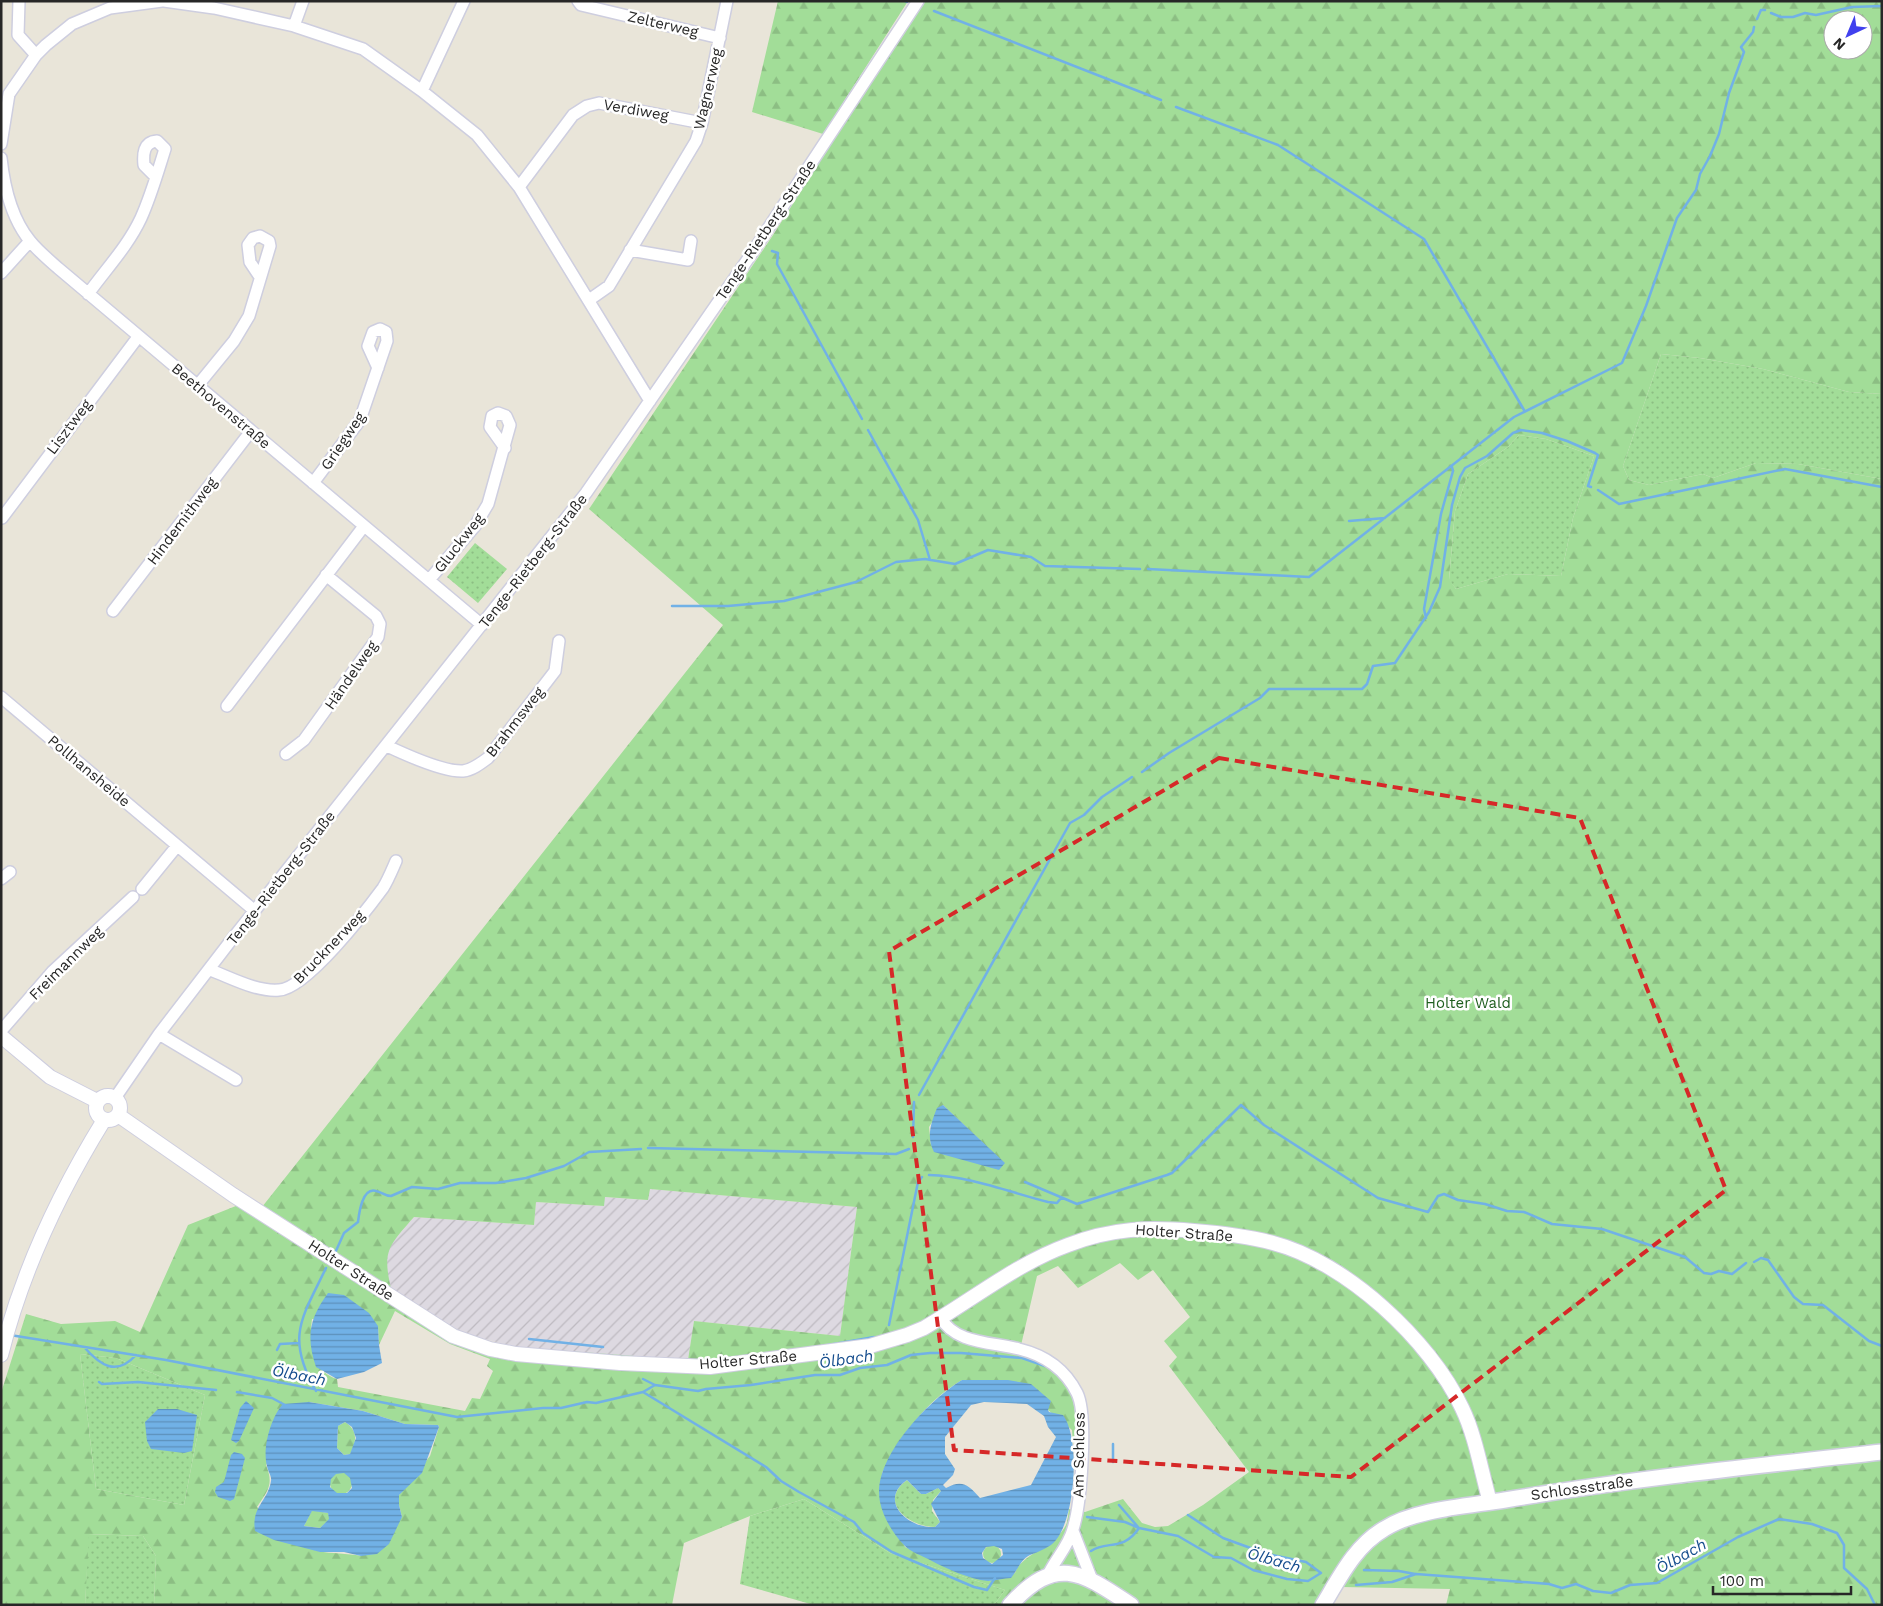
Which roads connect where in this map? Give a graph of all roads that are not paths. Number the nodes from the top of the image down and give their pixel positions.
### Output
1 (19, 1) edge
2 (163, 1) edge
3 (303, 1) edge
4 (464, 1) edge
5 (578, 1) edge
6 (727, 1) edge
7 (918, 1) edge
8 (294, 26) junction
9 (720, 38) junction
10 (36, 55) junction
11 (422, 91) junction
12 (5, 93) edge
13 (702, 123) junction
14 (1, 144) edge
15 (1, 158) edge
16 (156, 177) dead end
17 (519, 187) junction
18 (30, 241) junction
19 (691, 241) dead end
20 (630, 250) junction
21 (1, 273) edge
22 (260, 277) dead end
23 (88, 294) junction
24 (589, 300) junction
25 (138, 337) junction
26 (378, 368) dead end
27 (198, 385) junction
28 (650, 402) junction
29 (251, 431) junction
30 (505, 448) dead end
31 (313, 484) junction
32 (2, 518) edge
33 (364, 526) junction
34 (326, 575) junction
35 (429, 580) junction
36 (113, 611) dead end
37 (482, 625) junction
38 (559, 641) dead end
39 (1, 697) edge
40 (226, 706) dead end
41 (387, 746) junction
42 (286, 754) dead end
43 (177, 846) junction
44 (396, 861) dead end
45 (142, 889) dead end
46 (133, 897) dead end
47 (255, 911) junction
48 (210, 970) junction
49 (1, 1031) edge
50 (160, 1034) junction
51 (1, 1036) edge
52 (236, 1080) dead end
53 (116, 1098) junction
54 (97, 1101) junction
55 (111, 1117) junction
56 (941, 1318) junction
57 (1, 1355) edge
58 (1882, 1452) edge
59 (1490, 1502) junction
60 (1073, 1531) junction
61 (1048, 1575) junction
62 (1092, 1580) junction
63 (1010, 1605) edge
64 (1131, 1605) edge
65 (1323, 1605) edge

1 - 10 street
2 - 8 street
2 - 10 street
3 - 8 street
4 - 11 street
5 - 9 street, Zelterweg
6 - 9 street, Wagnerweg
7 - 28 street, Tenge-Rietberg-Straße
8 - 11 street
9 - 13 street, Wagnerweg
10 - 12 street
11 - 17 street
12 - 14 street
13 - 17 street, Verdiweg
13 - 20 street, Wagnerweg
15 - 18 street, Beethovenstraße
16 - 23 street
17 - 24 street
18 - 21 street
18 - 23 street, Beethovenstraße
19 - 20 street
20 - 24 street, Wagnerweg
22 - 27 street
23 - 25 street, Beethovenstraße
24 - 28 street
25 - 27 street, Beethovenstraße
25 - 32 street, Lisztweg
26 - 31 street, Griegweg
27 - 29 street, Beethovenstraße
28 - 37 street, Tenge-Rietberg-Straße
29 - 31 street, Beethovenstraße
29 - 36 street, Hindemithweg
30 - 35 street, Gluckweg
31 - 33 street, Beethovenstraße
33 - 34 street
33 - 35 street, Beethovenstraße
34 - 40 street
34 - 42 street, Händelweg
35 - 37 street, Beethovenstraße
37 - 41 street, Tenge-Rietberg-Straße
38 - 41 street, Brahmsweg
39 - 43 street, Pollhansheide
41 - 47 street, Tenge-Rietberg-Straße
43 - 45 street
43 - 47 street, Pollhansheide
44 - 48 street, Brucknerweg
46 - 49 street, Freimannweg
47 - 48 street, Tenge-Rietberg-Straße
48 - 50 street, Tenge-Rietberg-Straße
50 - 52 street
50 - 53 street, Tenge-Rietberg-Straße
51 - 54 street
53 - 54 street
53 - 55 street
54 - 55 street
55 - 56 street, Holter Straße
55 - 57 street
56 - 59 street, Holter Straße
56 - 60 street, Am Schloss
58 - 59 main road, Schlossstraße
59 - 65 main road, Schlossstraße
60 - 61 street, Am Schloss
60 - 62 street
61 - 62 main road
61 - 63 main road
62 - 64 main road

